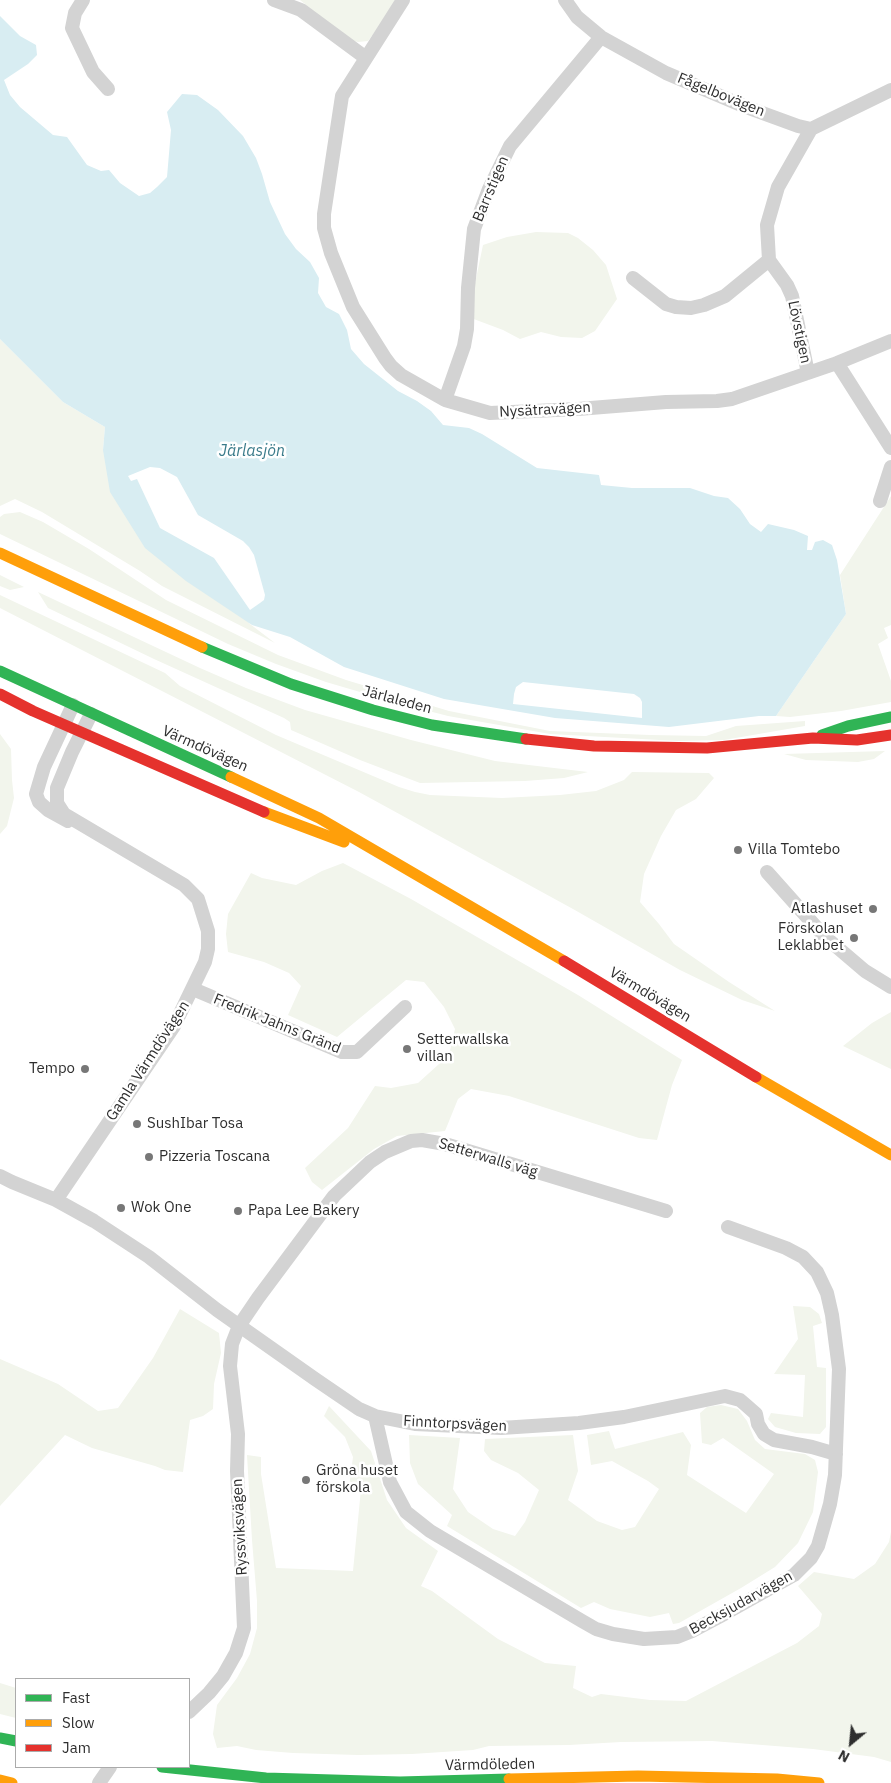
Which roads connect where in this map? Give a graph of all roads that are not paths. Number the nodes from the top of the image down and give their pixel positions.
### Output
1 (83, 0) edge
2 (274, 0) edge
3 (403, 0) edge
4 (565, 0) edge
5 (601, 37) junction
6 (366, 58) junction
7 (108, 89) dead end
8 (891, 90) edge
9 (811, 129) junction
10 (768, 260) junction
11 (633, 278) dead end
12 (891, 340) edge
13 (837, 364) junction
14 (808, 373) junction
15 (445, 400) junction
16 (891, 448) edge
17 (891, 467) edge
18 (880, 501) dead end
19 (0, 553) edge
20 (0, 671) edge
21 (0, 694) edge
22 (73, 705) junction
23 (91, 714) junction
24 (891, 717) edge
25 (64, 724) junction
26 (82, 732) junction
27 (891, 735) edge
28 (815, 738) junction
29 (109, 841) junction
30 (394, 861) junction
31 (768, 872) dead end
32 (891, 987) edge
33 (193, 989) junction
34 (405, 1007) dead end
35 (891, 1155) edge
36 (0, 1176) edge
37 (56, 1200) junction
38 (666, 1211) dead end
39 (728, 1227) dead end
40 (239, 1326) junction
41 (375, 1416) junction
42 (836, 1454) junction
43 (190, 1711) edge
44 (0, 1738) edge
45 (15, 1741) edge
46 (109, 1768) edge
47 (171, 1768) edge
48 (0, 1780) edge
49 (12, 1783) edge
50 (99, 1783) edge
51 (819, 1783) edge

1 - 7 street
2 - 6 street
3 - 6 street, Nysätravägen
4 - 5 street, Fågelbovägen
5 - 9 street, Fågelbovägen
5 - 15 street, Barrstigen
6 - 15 street, Nysätravägen
8 - 9 street
9 - 10 street
10 - 11 street
10 - 14 street, Lövstigen
12 - 13 street, Nysätravägen
13 - 14 street, Nysätravägen
13 - 16 street
14 - 15 street, Nysätravägen
17 - 18 street
19 - 28 main road, Järlaleden
20 - 22 main road, Värmdövägen
21 - 25 main road, Värmdövägen
22 - 23 main road, Värmdövägen
22 - 25 street, Gamla Värmdövägen
23 - 26 street, Gamla Värmdövägen
23 - 30 main road, Värmdövägen
24 - 28 main road, Järlaleden
25 - 26 main road, Värmdövägen
25 - 29 street, Gamla Värmdövägen
26 - 29 street, Gamla Värmdövägen
26 - 30 main road, Värmdövägen
27 - 28 main road, Järlaleden
29 - 33 street, Gamla Värmdövägen
30 - 35 main road, Värmdövägen
31 - 32 street
33 - 34 street, Fredrik Jahns Gränd
33 - 37 street, Gamla Värmdövägen
36 - 37 street
37 - 40 street, Finntorpsvägen
38 - 40 street, Setterwalls väg
39 - 42 street, Becksjudarvägen
40 - 41 street, Finntorpsvägen
40 - 43 street, Ryssviksvägen
41 - 42 street, Finntorpsvägen
41 - 42 street, Becksjudarvägen
44 - 45 main road
46 - 50 street
47 - 51 main road, Värmdöleden
48 - 49 main road

